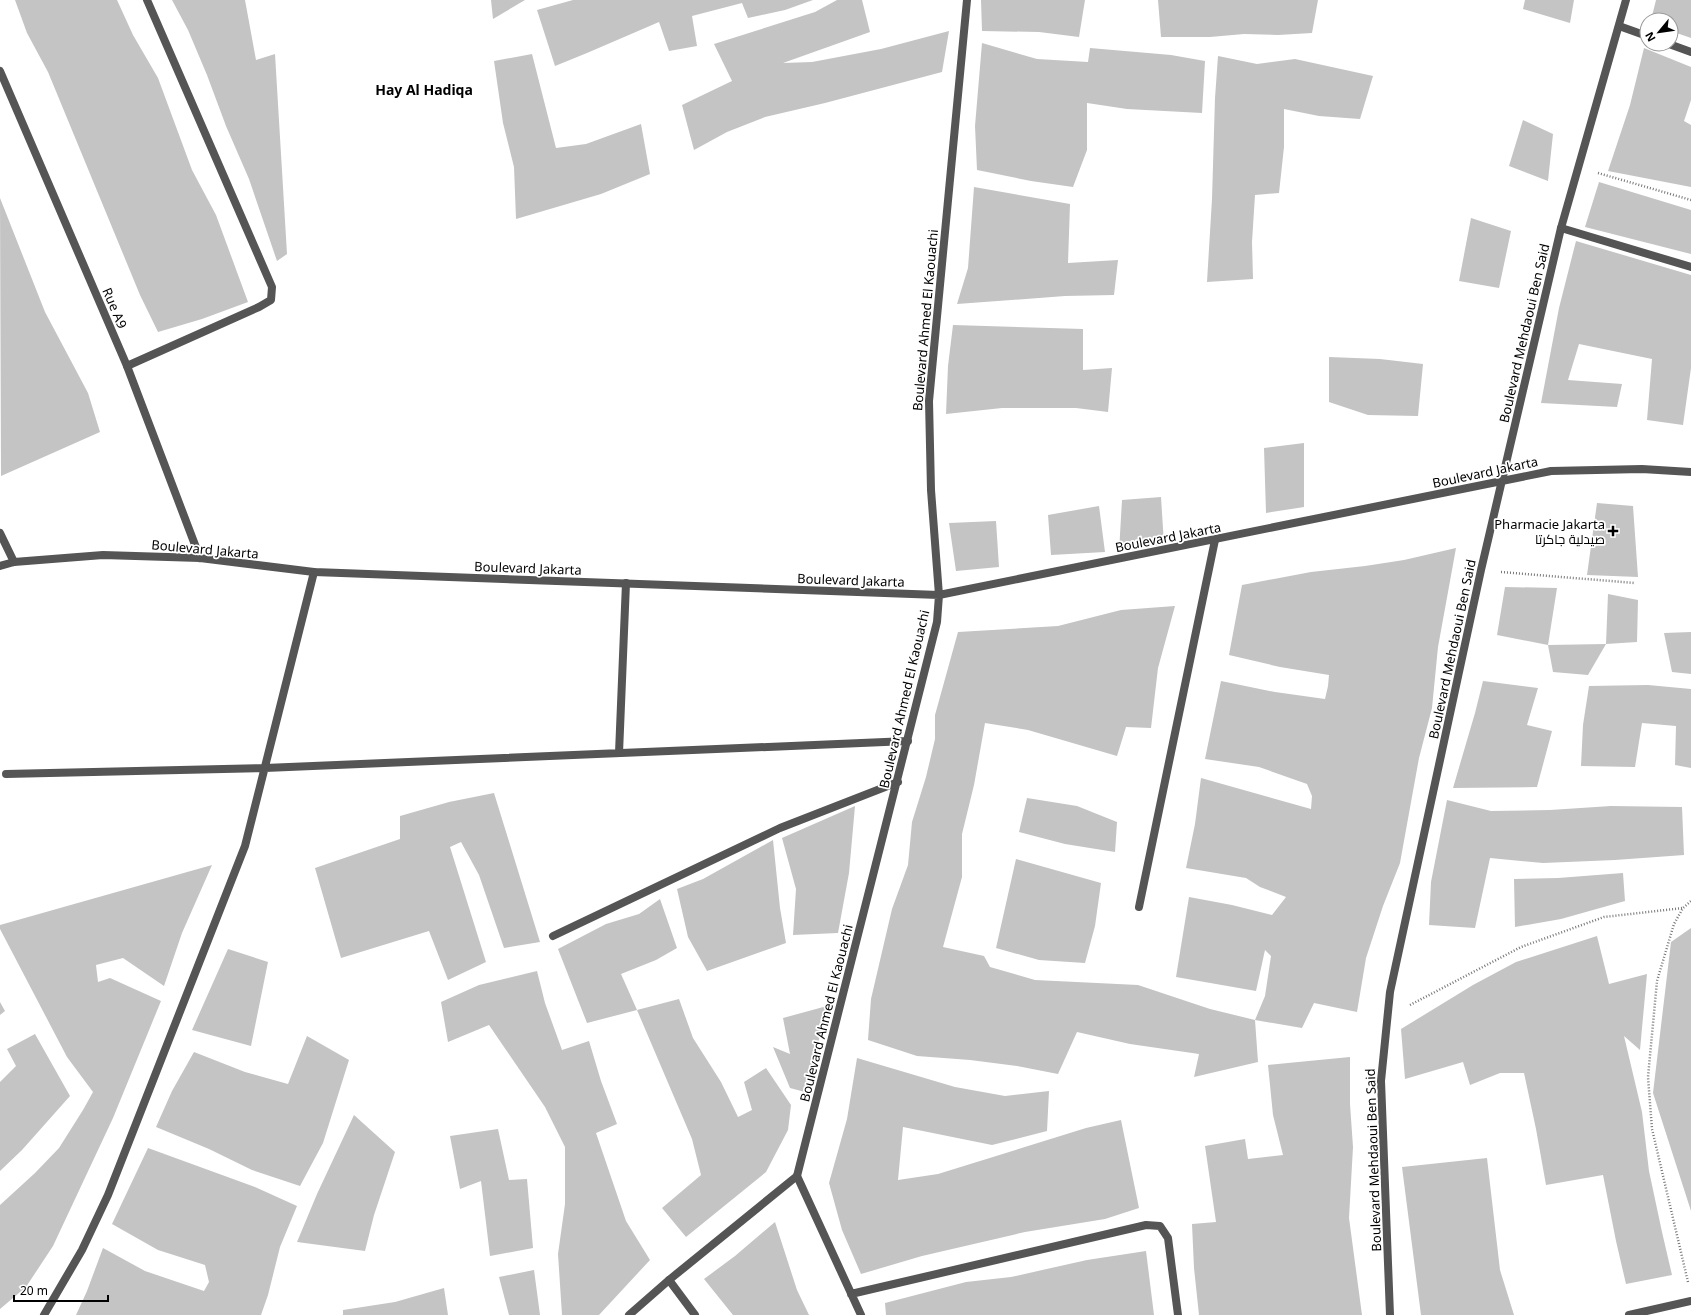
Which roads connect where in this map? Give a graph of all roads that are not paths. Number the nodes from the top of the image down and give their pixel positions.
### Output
1 (147, 0) edge
2 (968, 0) edge
3 (1626, 0) edge
4 (1619, 26) junction
5 (1639, 33) edge
6 (1679, 48) edge
7 (1691, 52) edge
8 (0, 72) edge
9 (1561, 228) junction
10 (1691, 267) edge
11 (127, 366) junction
12 (1691, 472) edge
13 (1502, 481) junction
14 (0, 533) edge
15 (1215, 540) junction
16 (200, 558) junction
17 (14, 562) junction
18 (0, 566) edge
19 (314, 572) junction
20 (626, 583) junction
21 (939, 595) junction
22 (908, 741) junction
23 (619, 753) junction
24 (265, 768) junction
25 (6, 774) dead end
26 (898, 782) junction
27 (1139, 906) dead end
28 (553, 936) dead end
29 (798, 1176) junction
30 (669, 1280) junction
31 (851, 1294) junction
32 (1691, 1301) edge
33 (44, 1315) edge
34 (629, 1315) edge
35 (695, 1315) edge
36 (861, 1315) edge
37 (1178, 1315) edge
38 (1390, 1315) edge
39 (1629, 1315) edge

1 - 11 street
2 - 21 street, Boulevard Ahmed El Kaouachi
3 - 4 street, Boulevard Mehdaoui Ben Said
4 - 5 street
4 - 9 street, Boulevard Mehdaoui Ben Said
6 - 7 street
8 - 11 street, Rue A9
9 - 10 street
9 - 13 street, Boulevard Mehdaoui Ben Said
11 - 16 street, Rue A9
12 - 13 street, Boulevard Jakarta
13 - 15 street, Boulevard Jakarta
13 - 38 street, Boulevard Mehdaoui Ben Said
14 - 17 street
15 - 21 street, Boulevard Jakarta
15 - 27 street
16 - 17 street, Boulevard Jakarta
16 - 19 street, Boulevard Jakarta
17 - 18 street, Boulevard Jakarta
19 - 20 street, Boulevard Jakarta
19 - 24 street
20 - 21 street, Boulevard Jakarta
20 - 23 street
21 - 22 street, Boulevard Ahmed El Kaouachi
22 - 23 street
22 - 26 street, Boulevard Ahmed El Kaouachi
23 - 24 street
24 - 25 street
24 - 33 street
26 - 28 street
26 - 29 street, Boulevard Ahmed El Kaouachi
29 - 30 street
29 - 31 street
30 - 34 street
30 - 35 street
31 - 36 street
31 - 37 street
32 - 39 street

